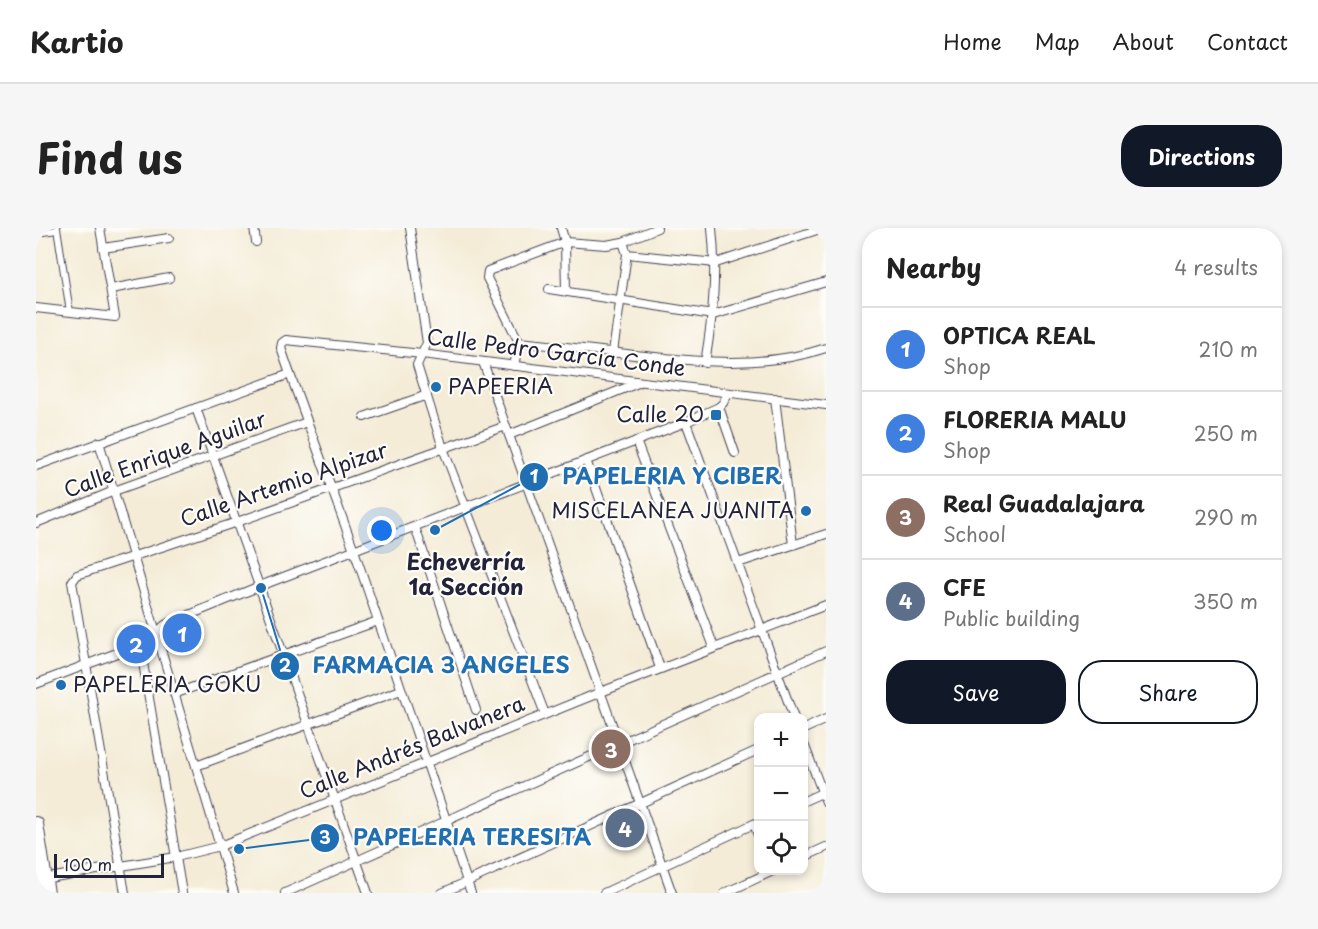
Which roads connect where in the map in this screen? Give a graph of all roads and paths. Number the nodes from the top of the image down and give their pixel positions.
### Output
1 (100, 228) edge
2 (254, 228) edge
3 (410, 228) edge
4 (561, 228) edge
5 (657, 228) edge
6 (712, 228) edge
7 (823, 228) edge
8 (57, 229) edge
9 (36, 233) edge
10 (169, 238) dead end
11 (256, 242) dead end
12 (565, 242) junction
13 (622, 242) junction
14 (103, 248) junction
15 (627, 254) junction
16 (716, 263) junction
17 (169, 279) dead end
18 (826, 282) edge
19 (549, 289) dead end
20 (111, 290) junction
21 (566, 291) junction
22 (621, 300) junction
23 (36, 308) edge
24 (70, 312) junction
25 (713, 315) junction
26 (519, 342) junction
27 (826, 348) edge
28 (613, 352) junction
29 (422, 354) junction
30 (483, 362) junction
31 (705, 363) junction
32 (514, 366) junction
33 (290, 374) junction
34 (638, 383) junction
35 (728, 393) junction
36 (427, 395) junction
37 (776, 398) junction
38 (826, 405) edge
39 (719, 407) junction
40 (196, 408) junction
41 (364, 417) dead end
42 (307, 422) junction
43 (686, 422) junction
44 (506, 426) junction
45 (509, 435) junction
46 (636, 441) junction
47 (99, 442) junction
48 (443, 448) junction
49 (735, 453) dead end
50 (213, 456) junction
51 (586, 460) junction
52 (36, 466) edge
53 (526, 483) junction
54 (333, 488) junction
55 (114, 491) junction
56 (465, 507) junction
57 (237, 522) junction
58 (36, 523) edge
59 (415, 527) junction
60 (826, 534) edge
61 (793, 545) junction
62 (354, 550) junction
63 (133, 557) junction
64 (738, 563) junction
65 (260, 586) junction
66 (826, 605) edge
67 (378, 621) junction
68 (761, 630) junction
69 (156, 633) junction
70 (140, 645) junction
71 (714, 647) junction
72 (826, 651) edge
73 (284, 655) junction
74 (87, 665) junction
75 (660, 668) junction
76 (777, 673) junction
77 (36, 684) edge
78 (401, 690) junction
79 (601, 692) junction
80 (174, 694) junction
81 (476, 710) dead end
82 (792, 713) edge
83 (545, 714) junction
84 (826, 719) edge
85 (309, 726) junction
86 (808, 727) edge
87 (619, 743) junction
88 (754, 752) edge
89 (808, 753) edge
90 (425, 762) junction
91 (196, 766) junction
92 (824, 791) edge
93 (334, 798) junction
94 (808, 799) edge
95 (640, 802) junction
96 (826, 802) edge
97 (446, 822) junction
98 (36, 824) edge
99 (754, 824) edge
100 (220, 846) junction
101 (826, 847) edge
102 (808, 855) edge
103 (176, 857) junction
104 (357, 862) junction
105 (120, 866) junction
106 (663, 866) junction
107 (764, 875) edge
108 (40, 879) edge
109 (467, 882) junction
110 (47, 893) edge
111 (125, 893) edge
112 (182, 893) edge
113 (234, 893) edge
114 (285, 893) edge
115 (368, 893) edge
116 (442, 893) edge
117 (471, 893) edge
118 (604, 893) edge
119 (672, 893) edge
120 (725, 893) edge

1 - 14 street
2 - 11 street
3 - 29 street
4 - 12 street
5 - 13 street
6 - 16 street
7 - 16 street
8 - 9 street
8 - 24 street
10 - 14 street
12 - 13 street
12 - 21 street
12 - 26 street
13 - 15 street
14 - 20 street
15 - 16 street
15 - 22 street
16 - 25 street
17 - 20 street
18 - 25 street
19 - 21 street
20 - 24 street
21 - 22 street
22 - 25 street
22 - 28 street
23 - 24 street
25 - 31 street
26 - 28 street
26 - 32 street
27 - 31 street
28 - 31 street
29 - 30 street, Calle Pedro García Conde
29 - 33 street, Calle Pedro García Conde
29 - 36 street
30 - 32 street, Calle Pedro García Conde
30 - 44 street
32 - 34 street, Calle Pedro García Conde
33 - 40 street
33 - 42 street
34 - 35 street, Calle Pedro García Conde
34 - 45 street
35 - 37 street, Calle Pedro García Conde
35 - 39 street
36 - 41 street
36 - 48 street
37 - 38 street, Calle Pedro García Conde
37 - 61 street
39 - 43 street
39 - 49 street
40 - 47 street
40 - 50 street
42 - 50 street, Calle Enrique Aguilar
42 - 54 street
43 - 46 street
43 - 64 street
44 - 45 street
44 - 48 street, Calle Artemio Alpizar
45 - 53 street
46 - 51 street
46 - 71 street
47 - 52 street
47 - 55 street
48 - 54 street, Calle Artemio Alpizar
48 - 56 street
50 - 55 street, Calle Enrique Aguilar
50 - 57 street
51 - 53 street
51 - 75 street
53 - 56 street
53 - 79 street
54 - 57 street, Calle Artemio Alpizar
54 - 62 street
55 - 58 street, Calle Enrique Aguilar
55 - 63 street
56 - 59 street
56 - 83 street
57 - 63 street, Calle Artemio Alpizar
57 - 65 street
59 - 62 street
59 - 81 street
60 - 61 street
61 - 64 street
62 - 65 street
62 - 67 street
63 - 69 street
63 - 74 street, Calle Artemio Alpizar
64 - 68 street
65 - 69 street
65 - 73 street
66 - 68 street, Calle Andrés Balvanera
67 - 73 street
67 - 78 street
68 - 71 street, Calle Andrés Balvanera
68 - 76 street
69 - 70 street
69 - 80 street
70 - 74 street
70 - 103 street
71 - 75 street, Calle Andrés Balvanera
72 - 76 street
73 - 80 street
73 - 85 street
74 - 77 street
74 - 105 street
75 - 79 street, Calle Andrés Balvanera
76 - 82 street
76 - 87 street
78 - 85 street
78 - 90 street
79 - 83 street, Calle Andrés Balvanera
79 - 87 street
80 - 91 street
83 - 90 street, Calle Andrés Balvanera
84 - 86 street
85 - 91 street
85 - 93 street
87 - 95 street
87 - 97 street
88 - 95 street
89 - 92 street
90 - 93 street, Calle Andrés Balvanera
90 - 97 street
91 - 100 street
92 - 94 street
92 - 96 street
93 - 100 street, Calle Andrés Balvanera
93 - 104 street
95 - 106 street
95 - 109 street
97 - 104 street
97 - 109 street
98 - 108 main road
99 - 106 street
100 - 103 street, Calle Andrés Balvanera
100 - 113 street
101 - 102 street
103 - 105 street, Calle Andrés Balvanera
103 - 112 street
104 - 114 street
104 - 115 street
105 - 108 street, Calle Andrés Balvanera
105 - 111 street
106 - 118 street
106 - 119 street
107 - 120 street
108 - 110 main road
109 - 116 street
109 - 117 street

